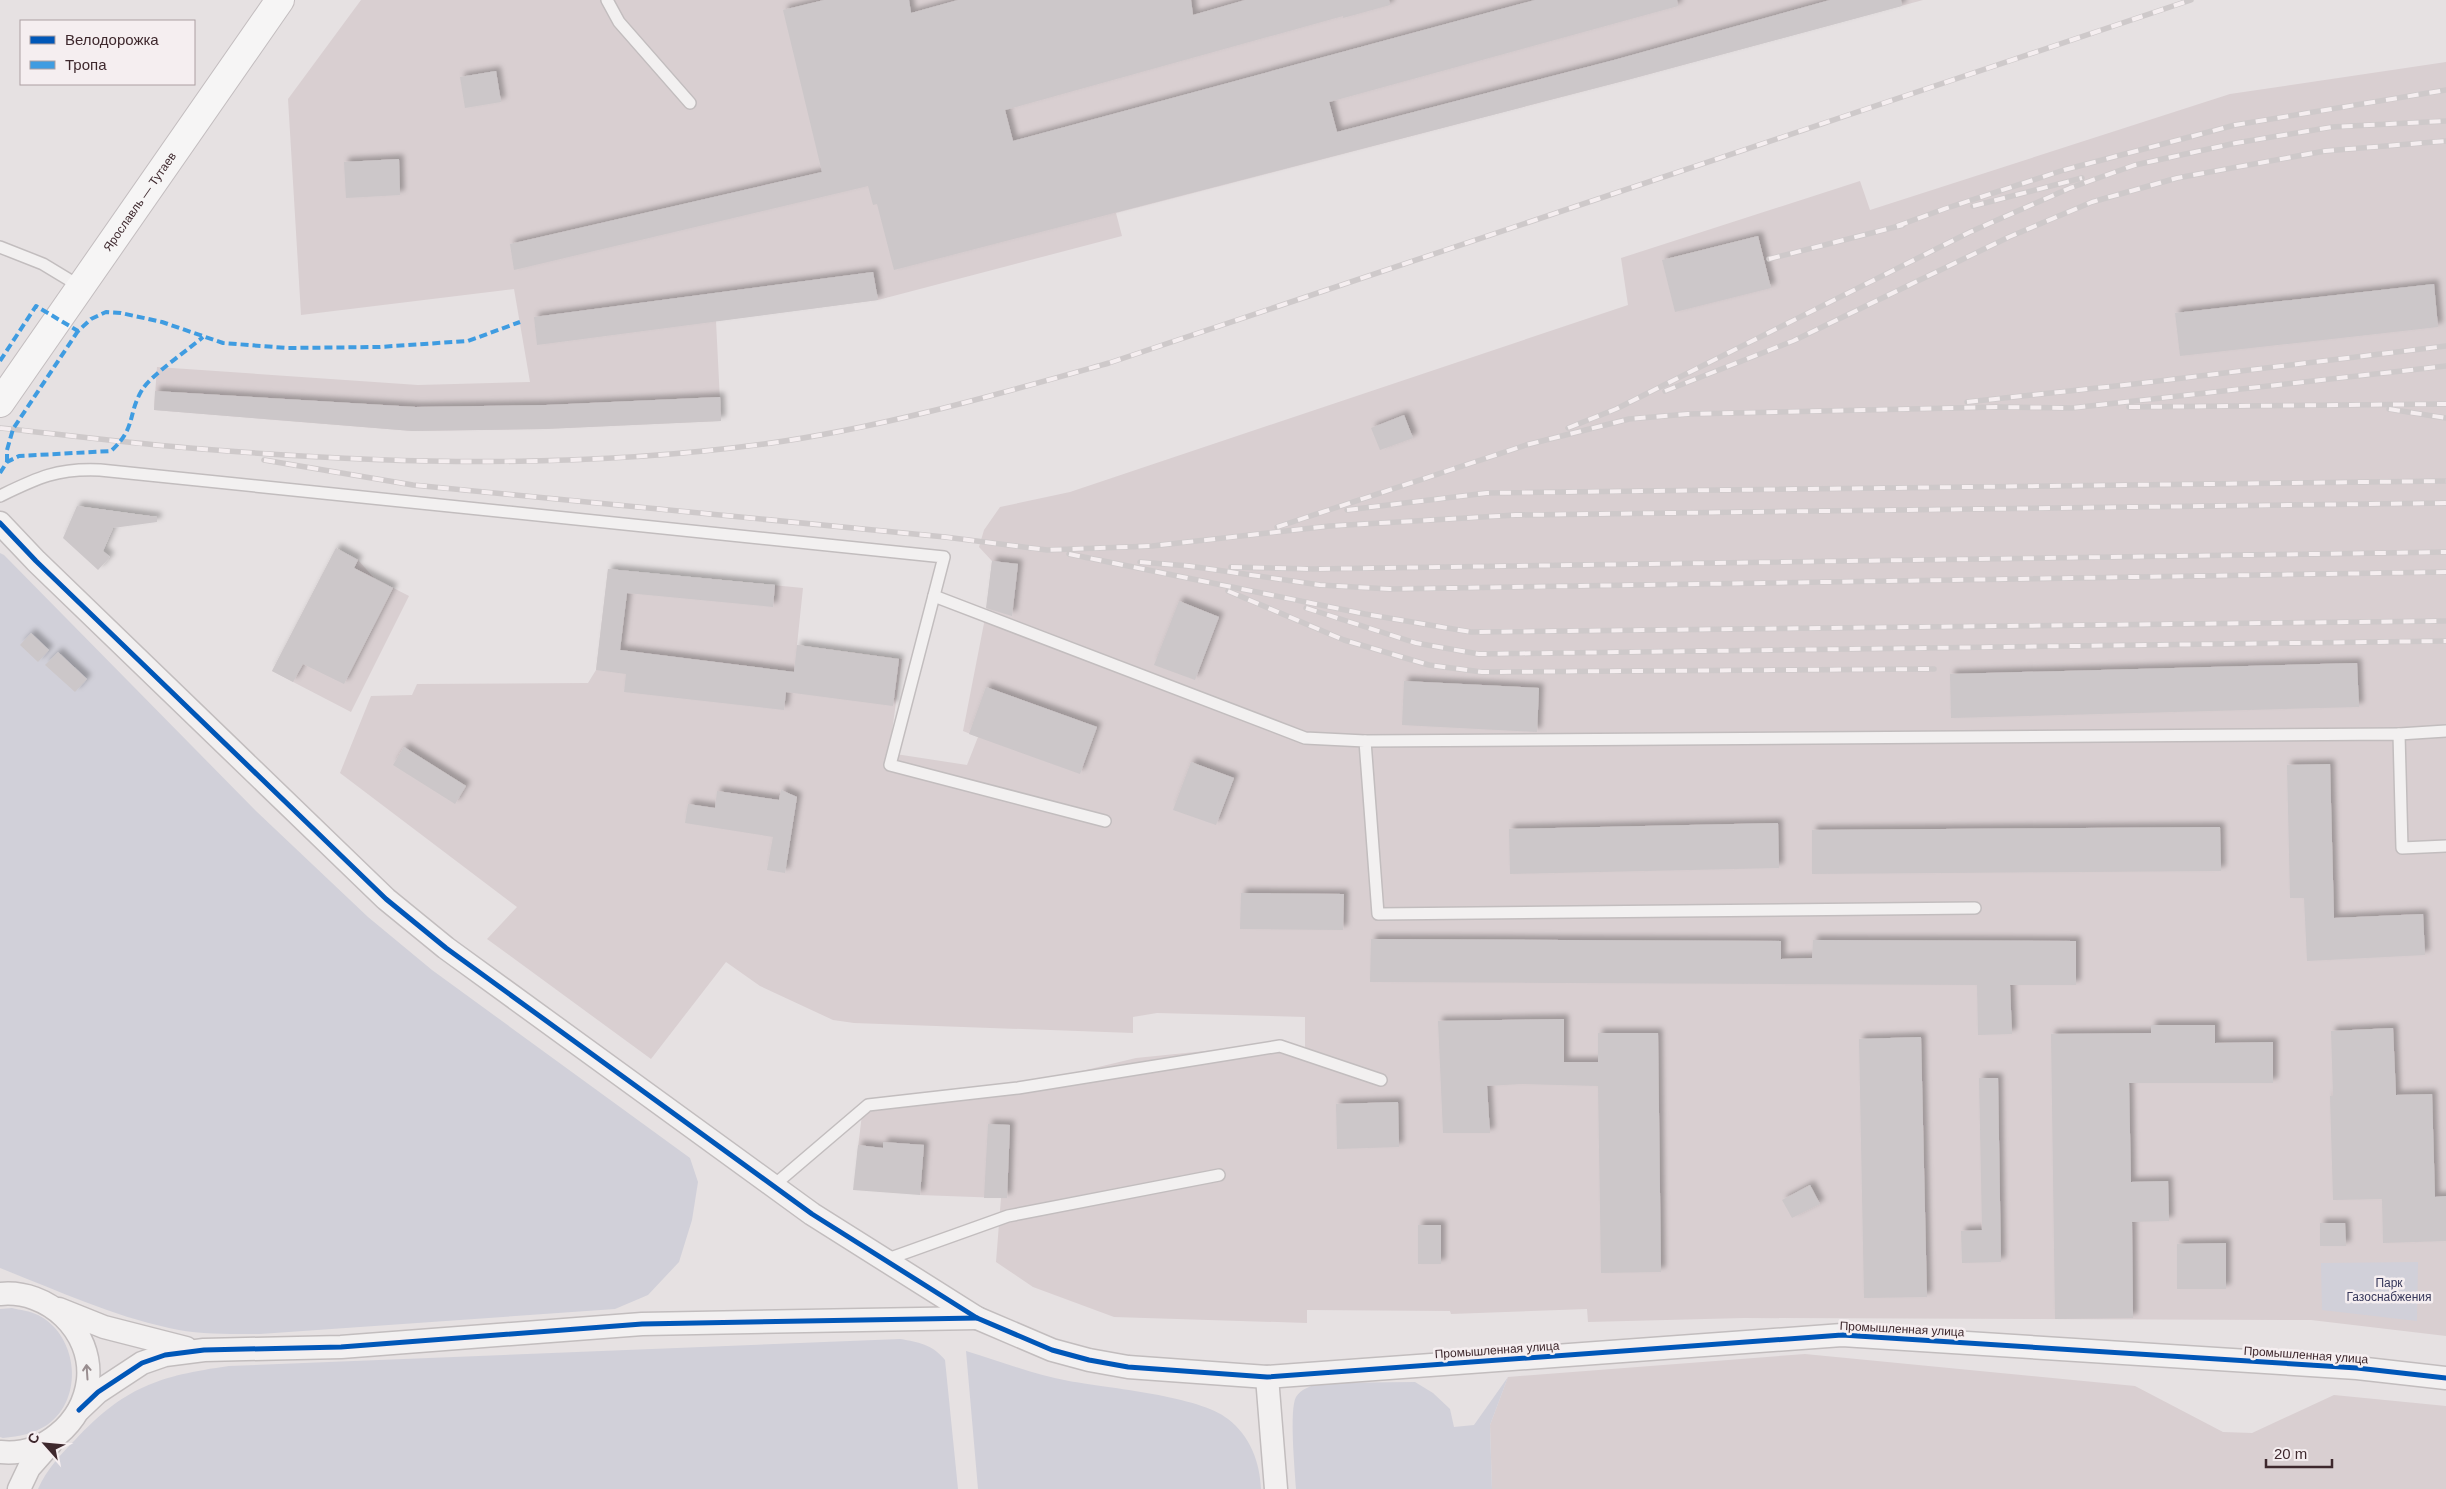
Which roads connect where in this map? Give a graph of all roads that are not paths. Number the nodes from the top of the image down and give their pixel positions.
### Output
1 (280, 0) edge
2 (607, 0) edge
3 (690, 103) dead end
4 (0, 247) edge
5 (81, 287) junction
6 (0, 403) edge
7 (0, 496) edge
8 (0, 523) edge
9 (934, 596) junction
10 (2446, 732) edge
11 (2399, 734) junction
12 (1365, 741) junction
13 (1104, 821) dead end
14 (2446, 846) edge
15 (1974, 908) dead end
16 (1381, 1080) dead end
17 (1219, 1175) dead end
18 (772, 1186) junction
19 (884, 1261) junction
20 (0, 1284) edge
21 (0, 1294) edge
22 (44, 1302) junction
23 (977, 1318) junction
24 (204, 1350) junction
25 (1267, 1377) junction
26 (2446, 1378) edge
27 (79, 1410) junction
28 (58, 1436) junction
29 (0, 1452) edge
30 (19, 1489) edge
31 (1276, 1489) edge

1 - 5 main road, Ярославль — Тутаев
2 - 3 lane
4 - 5 lane
5 - 6 main road, Ярославль — Тутаев
7 - 9 lane
8 - 18 street, Промышленная улица
9 - 12 lane
9 - 13 lane
10 - 11 lane
11 - 12 lane
11 - 14 lane
12 - 15 lane
16 - 18 lane
17 - 19 lane
18 - 19 street, Промышленная улица
19 - 23 street, Промышленная улица
20 - 22 street
21 - 22 street
22 - 24 street
27 -> 22 street
23 - 24 street
23 - 25 street, Промышленная улица
24 - 27 street
25 - 26 street, Промышленная улица
25 - 31 street
27 - 28 street
28 - 29 street
28 - 30 street

